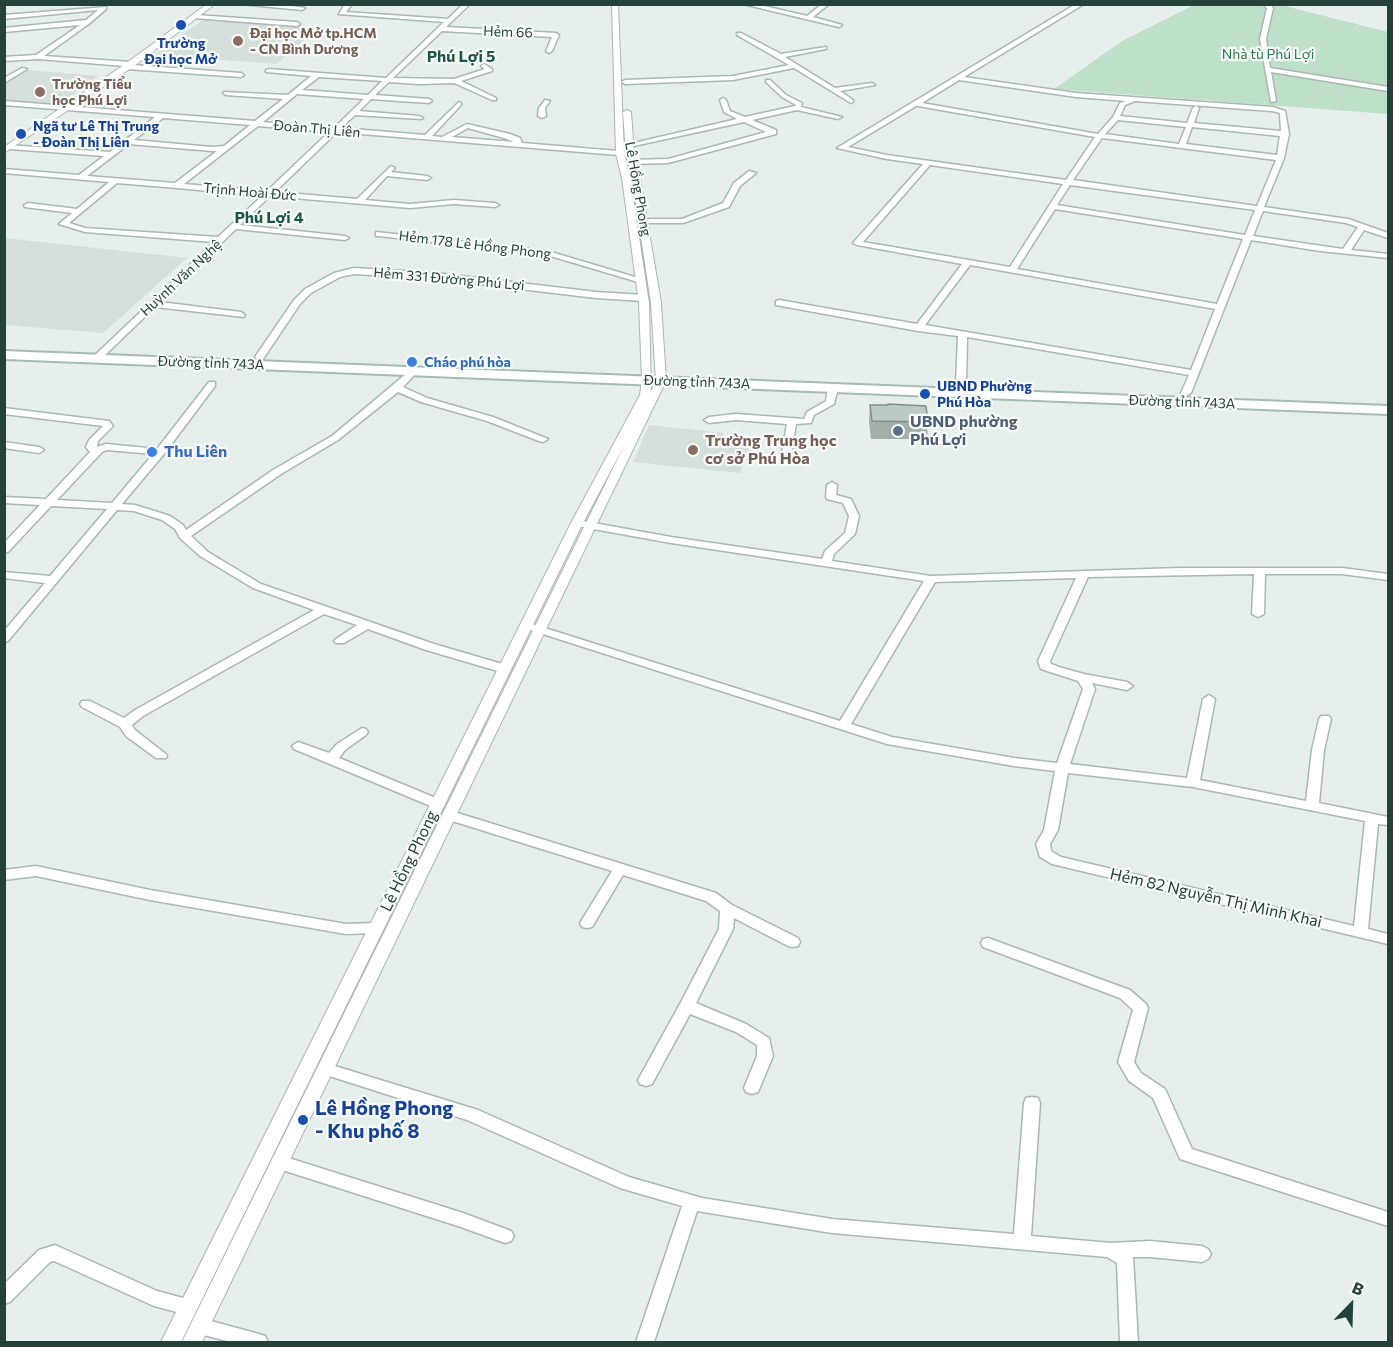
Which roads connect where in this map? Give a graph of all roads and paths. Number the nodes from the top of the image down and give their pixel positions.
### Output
1 (29, 4) edge
2 (212, 4) edge
3 (243, 4) edge
4 (349, 4) edge
5 (467, 4) edge
6 (615, 4) edge
7 (623, 4) edge
8 (826, 4) edge
9 (1081, 4) edge
10 (1266, 4) edge
11 (750, 5) edge
12 (302, 8) dead end
13 (31, 14) junction
14 (4, 16) edge
15 (196, 17) junction
16 (808, 18) junction
17 (89, 21) junction
18 (449, 21) junction
19 (297, 24) dead end
20 (839, 25) dead end
21 (441, 29) junction
22 (4, 30) edge
23 (739, 34) dead end
24 (824, 48) dead end
25 (549, 51) dead end
26 (779, 56) junction
27 (38, 57) junction
28 (4, 59) edge
29 (129, 65) junction
30 (484, 66) dead end
31 (794, 66) junction
32 (24, 69) dead end
33 (1268, 69) junction
34 (268, 71) dead end
35 (241, 75) dead end
36 (317, 75) junction
37 (959, 78) junction
38 (387, 80) junction
39 (4, 81) edge
40 (454, 81) junction
41 (768, 81) dead end
42 (626, 82) junction
43 (873, 84) dead end
44 (1389, 89) edge
45 (836, 90) junction
46 (226, 93) dead end
47 (293, 95) junction
48 (370, 97) junction
49 (494, 99) dead end
50 (723, 100) dead end
51 (1136, 100) junction
52 (429, 101) dead end
53 (547, 101) dead end
54 (851, 101) dead end
55 (1273, 101) dead end
56 (4, 103) edge
57 (459, 104) dead end
58 (918, 104) junction
59 (68, 108) junction
60 (797, 108) junction
61 (1196, 108) dead end
62 (354, 113) junction
63 (161, 116) junction
64 (542, 116) dead end
65 (838, 117) dead end
66 (1116, 118) junction
67 (743, 120) junction
68 (257, 123) junction
69 (413, 124) junction
70 (1190, 125) junction
71 (337, 130) junction
72 (1285, 134) junction
73 (1100, 136) junction
74 (426, 138) junction
75 (443, 139) junction
76 (128, 142) junction
77 (518, 145) junction
78 (9, 146) edge
79 (1182, 146) junction
80 (226, 148) junction
81 (112, 154) junction
82 (620, 154) junction
83 (630, 154) junction
84 (1280, 158) junction
85 (928, 163) junction
86 (4, 171) edge
87 (752, 173) dead end
88 (80, 178) junction
89 (427, 178) dead end
90 (115, 181) junction
91 (1067, 183) junction
92 (177, 186) junction
93 (271, 194) junction
94 (360, 201) junction
95 (28, 205) dead end
96 (495, 206) dead end
97 (1052, 206) junction
98 (1261, 209) junction
99 (78, 211) junction
100 (643, 221) junction
101 (1363, 226) junction
102 (235, 227) junction
103 (379, 234) dead end
104 (1389, 236) edge
105 (345, 237) dead end
106 (1249, 237) junction
107 (221, 240) junction
108 (1345, 252) junction
109 (1389, 256) edge
110 (967, 263) junction
111 (1012, 270) junction
112 (641, 280) junction
113 (643, 298) junction
114 (779, 303) dead end
115 (153, 304) junction
116 (1221, 307) junction
117 (241, 315) dead end
118 (918, 328) junction
119 (963, 335) junction
120 (4, 348) edge
121 (4, 355) edge
122 (100, 355) junction
123 (260, 357) junction
124 (413, 371) junction
125 (1194, 373) junction
126 (654, 376) junction
127 (212, 384) dead end
128 (961, 384) junction
129 (897, 386) junction
130 (397, 388) junction
131 (833, 388) junction
132 (1042, 392) junction
133 (1187, 398) junction
134 (1388, 402) edge
135 (1389, 410) edge
136 (4, 411) edge
137 (709, 420) dead end
138 (792, 422) junction
139 (543, 439) dead end
140 (4, 445) edge
141 (39, 450) dead end
142 (96, 452) junction
143 (160, 452) junction
144 (786, 458) dead end
145 (832, 486) dead end
146 (4, 500) edge
147 (48, 504) junction
148 (114, 507) junction
149 (583, 525) junction
150 (184, 536) junction
151 (4, 550) edge
152 (826, 563) junction
153 (1260, 571) junction
154 (1084, 573) junction
155 (4, 575) edge
156 (1389, 577) edge
157 (932, 579) junction
158 (53, 580) junction
159 (322, 610) junction
160 (1258, 614) dead end
161 (366, 625) junction
162 (533, 628) junction
163 (4, 639) edge
164 (340, 641) dead end
165 (505, 669) junction
166 (1083, 678) junction
167 (1127, 686) dead end
168 (1209, 699) dead end
169 (86, 704) dead end
170 (1325, 719) dead end
171 (125, 724) junction
172 (844, 724) junction
173 (362, 732) dead end
174 (298, 746) dead end
175 (160, 755) dead end
176 (331, 759) junction
177 (1062, 768) junction
178 (1193, 783) junction
179 (438, 804) junction
180 (1312, 806) junction
181 (451, 816) junction
182 (1372, 818) junction
183 (1389, 821) edge
184 (620, 869) junction
185 (4, 875) edge
186 (727, 909) junction
187 (587, 923) dead end
188 (376, 928) junction
189 (1361, 932) junction
190 (1389, 939) edge
191 (793, 942) dead end
192 (988, 943) dead end
193 (687, 1006) junction
194 (325, 1069) junction
195 (646, 1080) dead end
196 (752, 1088) dead end
197 (1032, 1103) dead end
198 (279, 1162) junction
199 (692, 1202) junction
200 (1389, 1219) edge
201 (505, 1236) dead end
202 (1022, 1242) junction
203 (1110, 1250) junction
204 (1202, 1254) dead end
205 (4, 1296) edge
206 (189, 1307) junction
207 (196, 1334) edge
208 (171, 1342) edge
209 (259, 1342) edge
210 (645, 1342) edge
211 (1129, 1342) edge

1 - 13 street
2 - 15 street
3 - 12 street
4 - 18 street
5 - 18 street, Huỳnh Văn Nghệ
6 - 82 street, Lê Hồng Phong
7 - 42 street, Lê Hồng Phong
8 - 16 street
9 - 37 street
10 - 33 street
11 - 16 street
13 - 14 street
13 - 17 street
15 - 19 street
15 - 29 street
16 - 20 street
17 - 22 street
17 - 27 street
18 - 21 street, Huỳnh Văn Nghệ
21 - 25 street, Hẻm 66
21 - 38 street, Huỳnh Văn Nghệ
23 - 26 street
24 - 26 street
26 - 31 street
27 - 28 street
27 - 29 street
29 - 35 street
29 - 59 street
30 - 40 street
31 - 42 street
31 - 45 street
32 - 39 street
33 - 44 street
33 - 55 street
34 - 36 street
36 - 38 street
36 - 47 street
37 - 51 street
37 - 58 street
38 - 40 street
38 - 48 street, Huỳnh Văn Nghệ
40 - 49 street
41 - 60 street
42 - 83 street, Lê Hồng Phong
43 - 45 street
45 - 54 street
46 - 47 street
47 - 48 street
47 - 68 street
48 - 52 street
48 - 62 street, Huỳnh Văn Nghệ
50 - 67 street
51 - 66 street
51 - 72 street
53 - 64 street
56 - 59 street, Đoàn Thị Liên
57 - 74 street
58 - 73 street
58 - 85 street
59 - 63 street, Đoàn Thị Liên
59 - 78 street
60 - 65 street
60 - 67 street
61 - 70 street
62 - 69 street
62 - 71 street, Huỳnh Văn Nghệ
63 - 68 street, Đoàn Thị Liên
63 - 76 street
66 - 70 street
66 - 73 street
67 - 83 street
67 - 83 street
68 - 71 street, Đoàn Thị Liên
68 - 80 street
69 - 71 street, Đoàn Thị Liên
69 - 74 street, Đoàn Thị Liên
70 - 72 street
70 - 79 street
71 - 93 street, Huỳnh Văn Nghệ
72 - 84 street
73 - 79 street
73 - 91 street
74 - 75 street, Đoàn Thị Liên
75 - 77 street, Đoàn Thị Liên
75 - 77 street
76 - 80 street
76 - 81 street
77 - 82 street, Đoàn Thị Liên
78 - 81 street
79 - 84 street
80 - 92 street
81 - 88 street
82 - 83 street, Đoàn Thị Liên
82 - 112 street, Lê Hồng Phong
83 - 100 street, Lê Hồng Phong
84 - 98 street
85 - 91 street
85 - 110 street
86 - 88 street, Trịnh Hoài Đức
87 - 100 street
88 - 90 street, Trịnh Hoài Đức
89 - 94 street
90 - 92 street, Trịnh Hoài Đức
90 - 99 street
91 - 97 street
91 - 98 street
92 - 93 street, Trịnh Hoài Đức
93 - 94 street, Trịnh Hoài Đức
93 - 102 street, Huỳnh Văn Nghệ
94 - 96 street, Trịnh Hoài Đức
95 - 99 street
97 - 106 street
97 - 111 street
98 - 101 street
98 - 106 street
99 - 107 street
100 - 126 street, Lê Hồng Phong
101 - 104 street
101 - 108 street
102 - 105 street
102 - 107 street, Huỳnh Văn Nghệ
103 - 112 street, Hẻm 178 Lê Hồng Phong
106 - 108 street
106 - 116 street
107 - 115 street, Huỳnh Văn Nghệ
108 - 109 street
110 - 111 street
110 - 118 street
111 - 116 street
112 - 113 street, Lê Hồng Phong
113 - 123 street, Hẻm 331 Đường Phú Lợi
113 - 126 street, Lê Hồng Phong
114 - 118 street
115 - 117 street
115 - 122 street, Huỳnh Văn Nghệ
116 - 125 street
118 - 119 street
119 - 125 street
119 - 128 street
120 - 122 main road, Đường tỉnh 743A
121 - 122 main road, Đường tỉnh 743A
122 - 123 main road, Đường tỉnh 743A
122 - 124 main road, Đường tỉnh 743A
123 - 126 main road, Đường tỉnh 743A
124 - 126 main road, Đường tỉnh 743A
124 - 130 street
125 - 133 street
126 - 129 main road, Đường tỉnh 743A
126 - 131 main road, Đường tỉnh 743A
126 - 149 street, Lê Hồng Phong
127 - 143 street
128 - 129 main road, Đường tỉnh 743A
128 - 132 main road, Đường tỉnh 743A
129 - 131 main road, Đường tỉnh 743A
129 - 132 main road, Đường tỉnh 743A
130 - 139 street
130 - 150 street
131 - 138 street
132 - 133 main road, Đường tỉnh 743A
133 - 134 main road, Đường tỉnh 743A
133 - 135 main road, Đường tỉnh 743A
136 - 142 street
137 - 138 street
138 - 144 street
140 - 141 street
142 - 143 street
142 - 147 street
143 - 148 street
145 - 152 street
146 - 147 street
147 - 148 street
147 - 151 street
148 - 150 street
148 - 158 street
149 - 152 street
149 - 162 street, Lê Hồng Phong
150 - 159 street
152 - 157 street
153 - 154 street
153 - 156 street
153 - 160 street
154 - 157 street
154 - 166 street
155 - 158 street
157 - 172 street
158 - 163 street
159 - 161 street
159 - 171 street
161 - 164 street
161 - 165 street
162 - 165 street, Lê Hồng Phong
162 - 172 street
162 - 181 street, Lê Hồng Phong
165 - 179 street, Lê Hồng Phong
166 - 167 street
166 - 177 street
168 - 178 street
169 - 171 street
170 - 180 street
171 - 175 street
172 - 177 street
173 - 176 street
174 - 176 street
176 - 179 street
177 - 178 street
177 - 189 street, Hẻm 82 Nguyễn Thị Minh Khai
178 - 180 street
179 - 188 street, Lê Hồng Phong
180 - 182 street
181 - 184 street
181 - 194 street, Lê Hồng Phong
182 - 183 street
182 - 189 street
184 - 186 street
184 - 187 street
185 - 188 street
186 - 191 street
186 - 193 street
188 - 206 street, Lê Hồng Phong
189 - 190 street, Hẻm 82 Nguyễn Thị Minh Khai
192 - 200 street
193 - 195 street
193 - 196 street
194 - 198 street, Lê Hồng Phong
194 - 199 street
197 - 202 street
198 - 201 street
198 - 207 street, Lê Hồng Phong
199 - 202 street
199 - 210 street
202 - 203 street
203 - 204 street
203 - 211 street
205 - 206 street
206 - 208 street, Lê Hồng Phong
207 - 209 street

